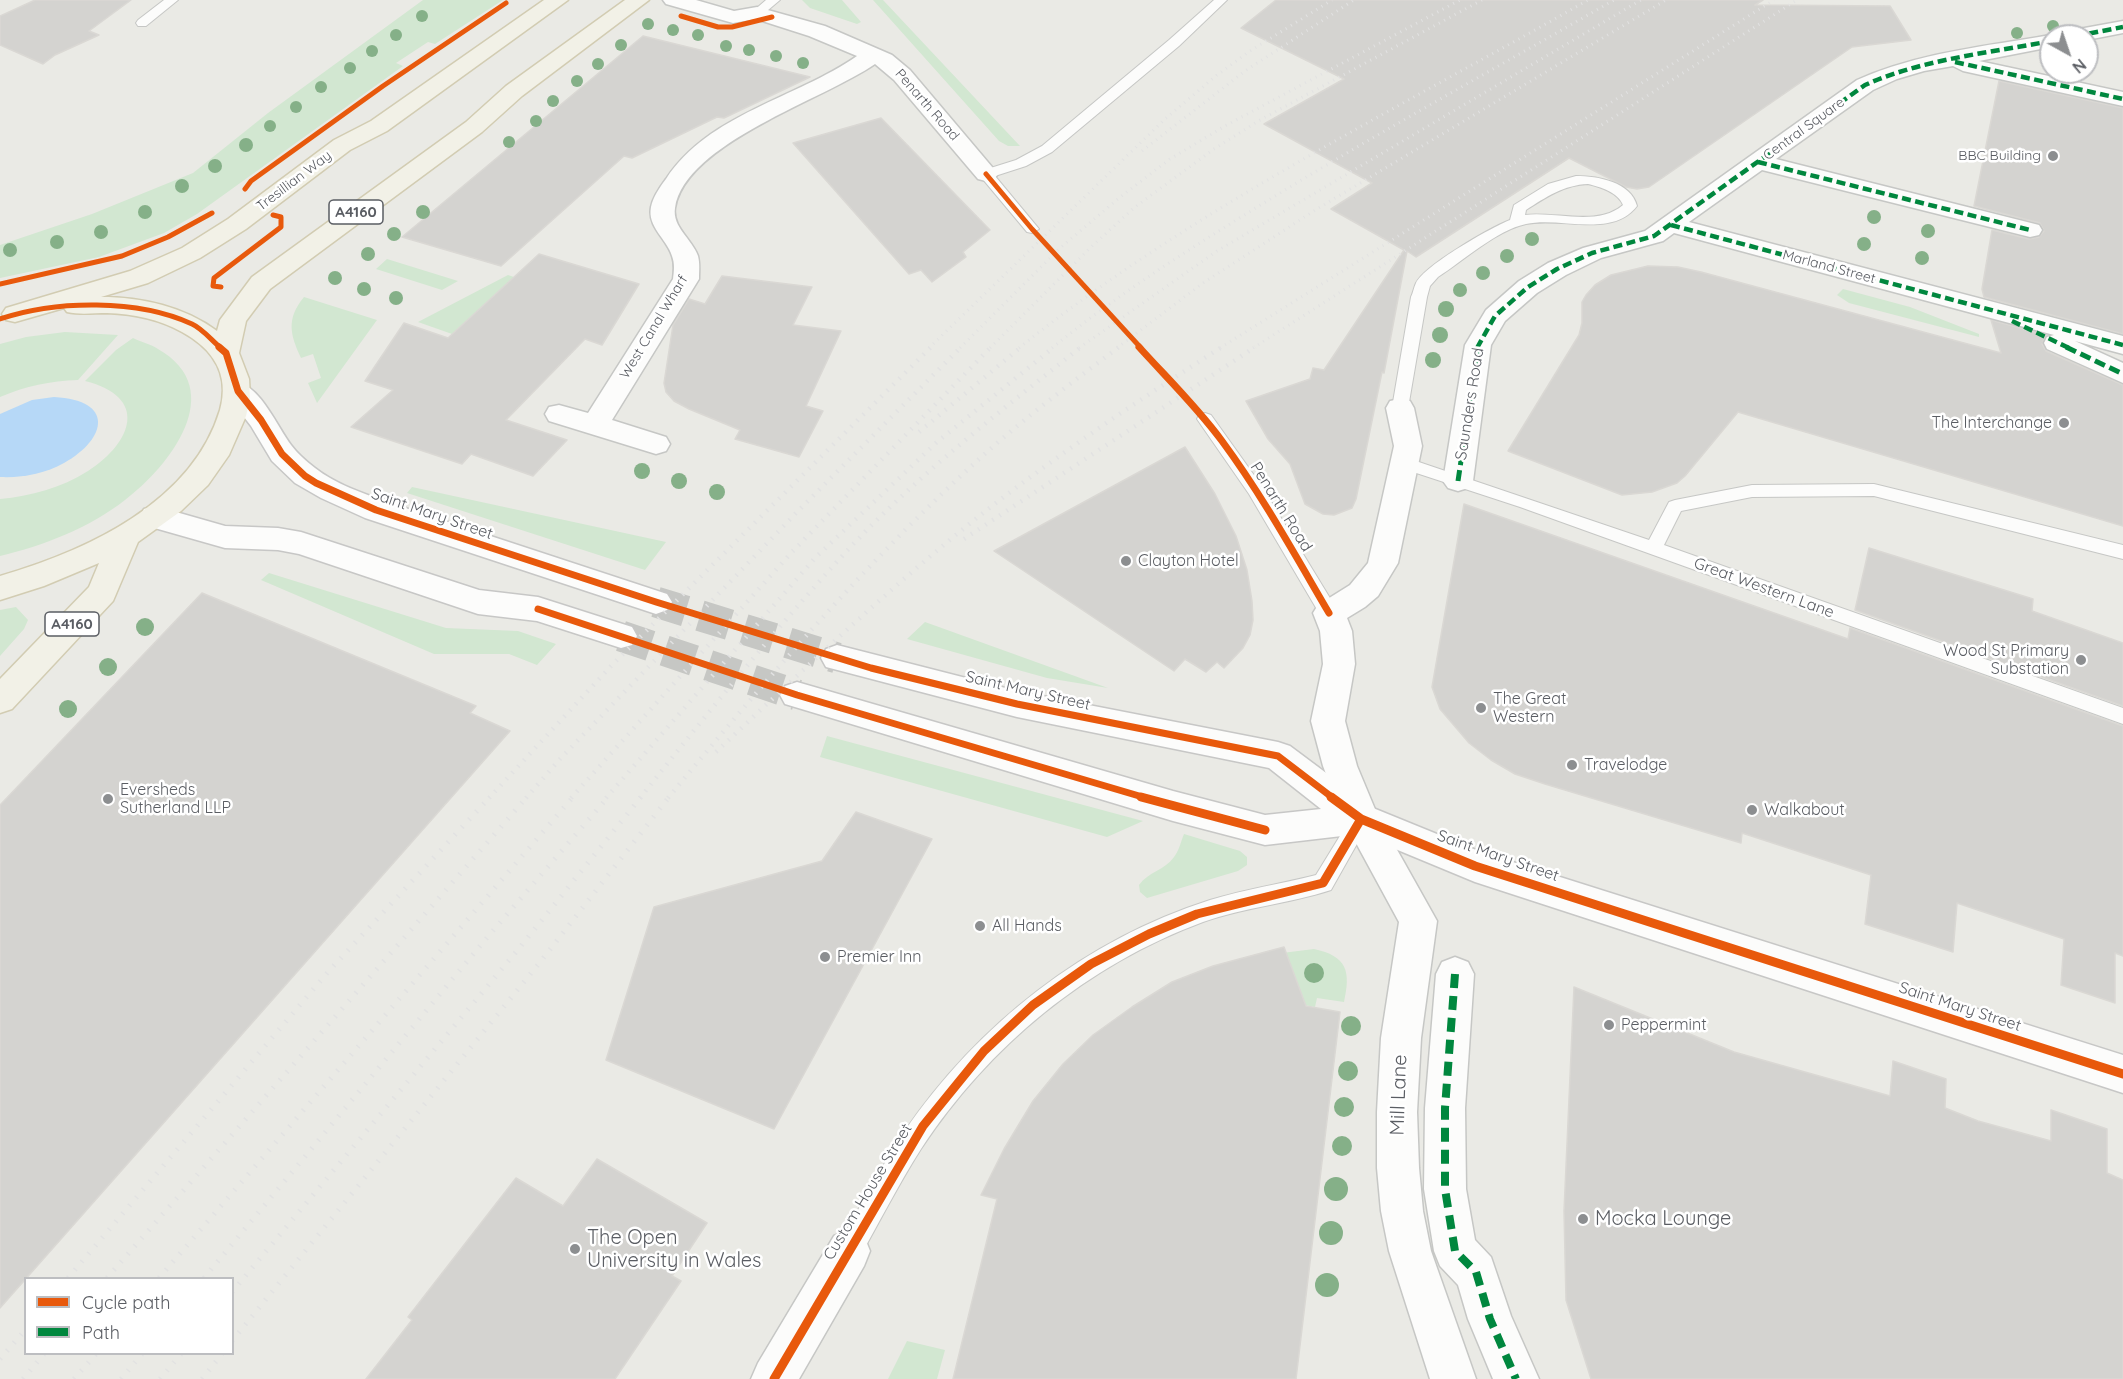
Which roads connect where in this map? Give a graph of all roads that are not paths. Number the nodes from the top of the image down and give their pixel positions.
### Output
1 (172, 0) edge
2 (639, 0) edge
3 (673, 0) edge
4 (1221, 0) edge
5 (555, 2) edge
6 (763, 4) edge
7 (142, 23) dead end
8 (2123, 27) edge
9 (2099, 32) edge
10 (2039, 43) edge
11 (874, 55) junction
12 (1949, 61) junction
13 (2123, 99) edge
14 (1758, 162) junction
15 (986, 174) junction
16 (1517, 220) junction
17 (1671, 225) junction
18 (1032, 229) dead end
19 (2030, 230) dead end
20 (1987, 309) junction
21 (7, 316) edge
22 (2123, 345) edge
23 (226, 353) junction
24 (2123, 374) edge
25 (238, 391) junction
26 (1400, 408) joint
27 (559, 414) dead end
28 (1205, 419) dead end
29 (595, 425) junction
30 (656, 444) dead end
31 (1404, 463) junction
32 (1458, 481) junction
33 (155, 517) junction
34 (125, 536) junction
35 (1654, 548) junction
36 (2123, 552) edge
37 (0, 588) edge
38 (656, 602) tunnel mouth
39 (1329, 614) junction
40 (621, 636) tunnel mouth
41 (837, 658) tunnel mouth
42 (797, 695) tunnel mouth
43 (0, 700) edge
44 (2123, 716) edge
45 (1361, 819) junction
46 (1455, 974) dead end
47 (2123, 1074) edge
48 (849, 1251) joint
49 (774, 1379) edge
50 (1453, 1379) edge
51 (1516, 1379) edge

1 - 7 lane
2 - 23 main road, A4160
3 - 6 street, Penarth Road
4 - 15 lane
5 - 21 main road, Tresillian Way
6 - 11 street, Penarth Road
8 - 9 street
10 - 12 street, Central Square
11 - 15 street, Penarth Road
11 - 29 street, West Canal Wharf
12 - 13 street
12 - 14 street, Central Square
14 - 17 street, Central Square
14 - 19 street
15 - 18 lane, Penarth Road
16 - 16 lane
16 - 26 lane
17 - 20 street, Marland Street
17 - 32 street, Saunders Road
20 - 22 street, Marland Street
20 - 24 street, Marland Street
21 - 23 main road
23 - 25 main road
25 - 33 main road
25 - 38 street, Saint Mary Street
26 - 31 street
27 - 29 street
28 - 39 lane, Penarth Road
29 - 30 street
31 - 32 lane, Great Western Lane
31 - 39 street
32 - 35 lane, Great Western Lane
33 - 34 main road
33 - 40 street
34 - 37 main road
34 - 43 main road, A4160
35 - 36 lane
35 - 44 lane, Great Western Lane
39 - 45 street, Penarth Road
41 - 45 street, Saint Mary Street
42 - 45 street, Saint Mary Street
45 - 47 street, Saint Mary Street
45 - 48 lane, Custom House Street
45 - 50 street, Mill Lane
46 - 51 street
48 - 49 street, Custom House Street

